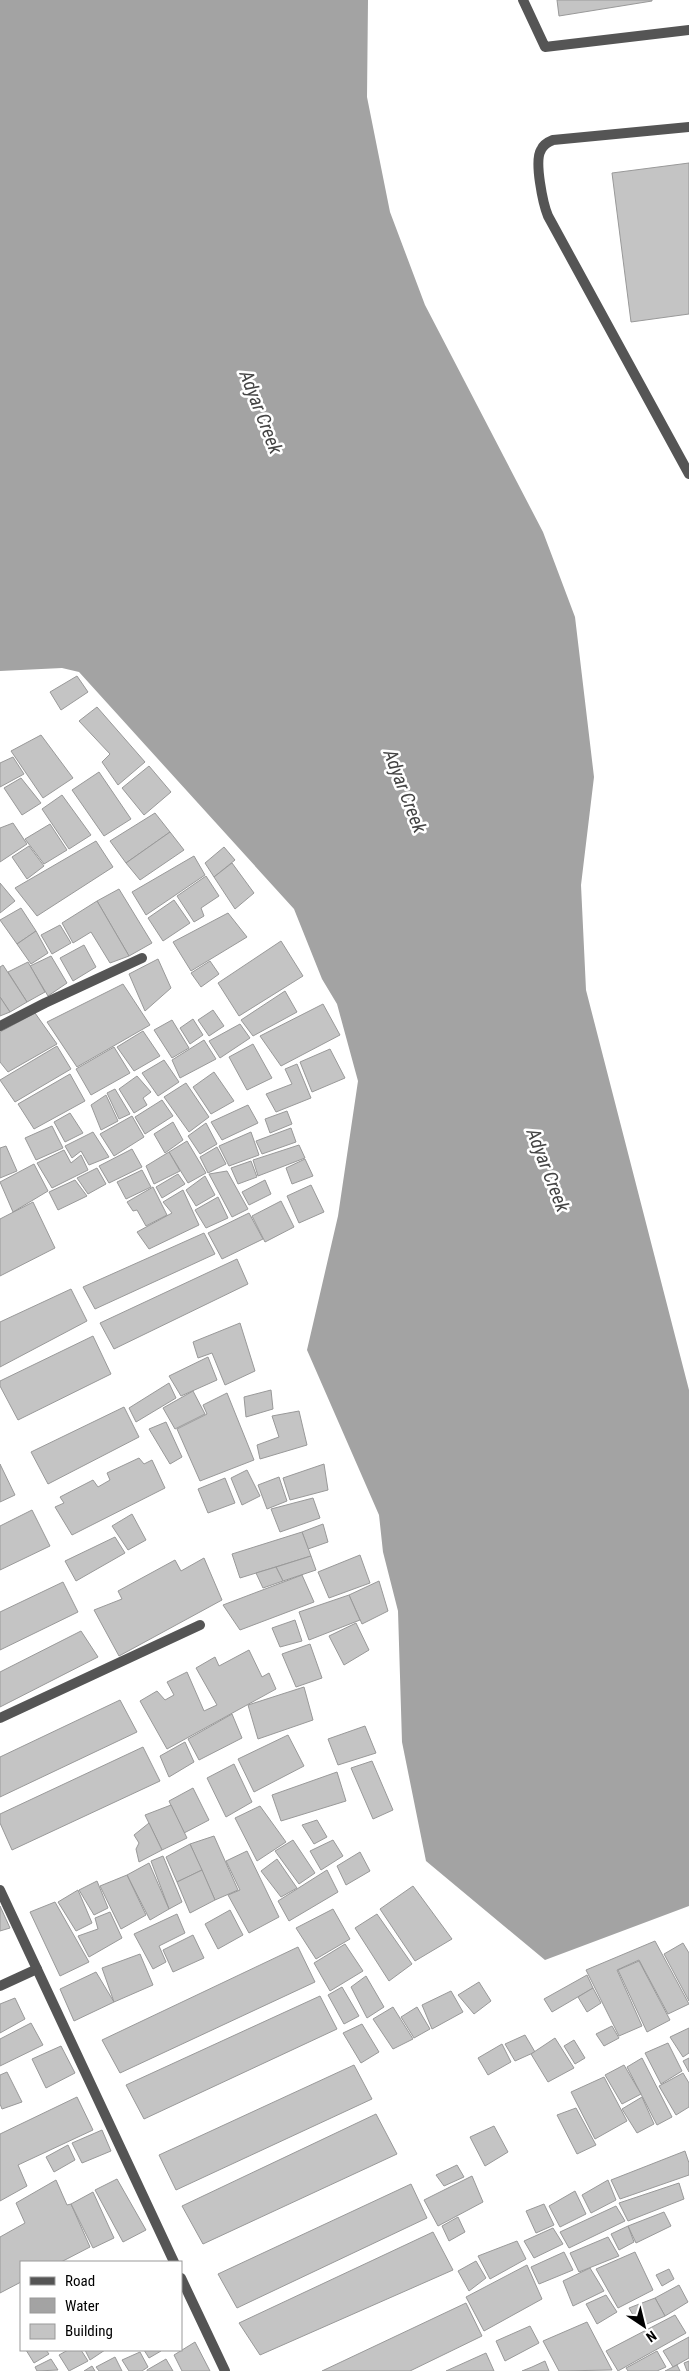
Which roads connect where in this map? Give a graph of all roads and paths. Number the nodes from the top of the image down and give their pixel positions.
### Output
1 (523, 0) edge
2 (689, 30) edge
3 (689, 127) edge
4 (689, 474) edge
5 (142, 958) dead end
6 (0, 1026) edge
7 (200, 1626) dead end
8 (0, 1718) edge
9 (0, 1890) edge
10 (36, 1970) junction
11 (0, 1986) edge
12 (174, 2261) edge
13 (182, 2280) edge
14 (225, 2371) edge

1 - 2 street
3 - 4 street
5 - 6 street
7 - 8 street
9 - 10 street
10 - 11 street
10 - 12 street
13 - 14 street

